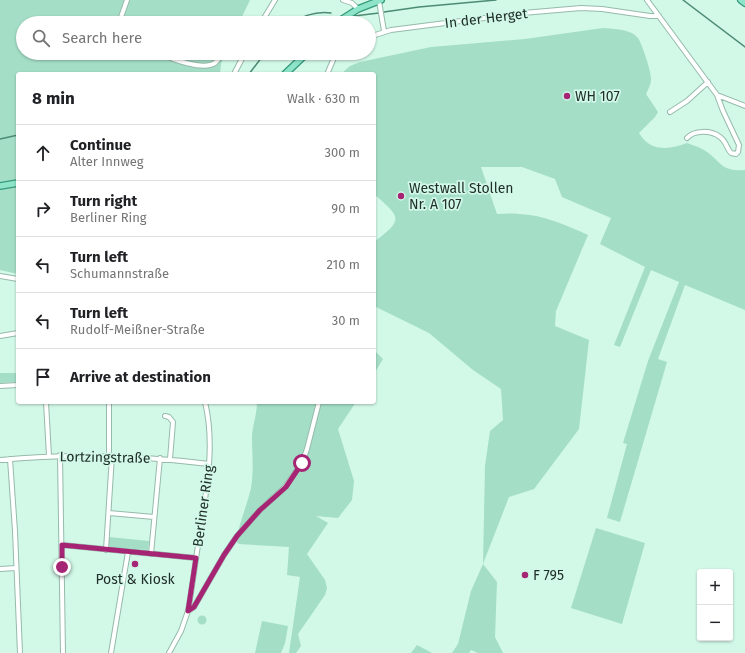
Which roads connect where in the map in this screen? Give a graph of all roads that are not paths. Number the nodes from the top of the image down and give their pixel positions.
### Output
1 (127, 0) edge
2 (274, 0) edge
3 (343, 0) edge
4 (380, 0) edge
5 (647, 0) edge
6 (741, 0) edge
7 (745, 3) edge
8 (358, 8) junction
9 (121, 16) edge
10 (265, 16) edge
11 (346, 16) edge
12 (659, 16) junction
13 (384, 31) junction
14 (376, 34) edge
15 (178, 60) edge
16 (217, 60) edge
17 (241, 60) edge
18 (300, 60) edge
19 (333, 60) edge
20 (235, 72) edge
21 (288, 72) edge
22 (328, 72) dead end
23 (708, 82) junction
24 (717, 95) junction
25 (745, 106) edge
26 (670, 112) dead end
27 (687, 138) dead end
28 (16, 183) edge
29 (0, 186) edge
30 (0, 276) edge
31 (16, 279) edge
32 (16, 332) edge
33 (0, 336) edge
34 (16, 385) edge
35 (0, 386) edge
36 (46, 404) edge
37 (109, 404) edge
38 (205, 404) edge
39 (318, 404) edge
40 (165, 416) dead end
41 (60, 455) junction
42 (49, 456) junction
43 (110, 456) junction
44 (160, 458) junction
45 (10, 459) junction
46 (170, 459) junction
47 (0, 460) edge
48 (209, 464) junction
49 (108, 513) junction
50 (154, 517) junction
51 (62, 545) junction
52 (106, 550) junction
53 (128, 552) junction
54 (151, 554) junction
55 (196, 558) junction
56 (0, 568) edge
57 (16, 568) junction
58 (188, 611) junction
59 (20, 653) edge
60 (63, 653) edge
61 (111, 653) edge
62 (169, 653) edge

1 - 9 street
2 - 10 street
3 - 8 street
4 - 8 main road
4 - 13 street
5 - 12 street
6 - 7 main road
8 - 11 main road
12 - 13 street, In der Herget
12 - 23 street
13 - 14 street, In der Herget
15 - 16 street
17 - 20 street
18 - 21 main road
19 - 22 street
23 - 24 street
23 - 26 street
24 - 25 street
24 - 27 street
28 - 29 main road
30 - 31 street
32 - 33 street
34 - 35 street
36 - 42 street
37 - 43 street
38 - 48 street, Berliner Ring
39 - 58 street
40 - 46 street
41 - 42 street, Lortzingstraße
41 - 43 street, Lortzingstraße
41 - 51 street
42 - 45 street, Lortzingstraße
43 - 44 street, Lortzingstraße
43 - 49 street
44 - 46 street, Lortzingstraße
44 - 50 street
45 - 47 street, Lortzingstraße
45 - 57 street
46 - 48 street, Lortzingstraße
48 - 55 street, Berliner Ring
49 - 50 street
49 - 52 street
50 - 54 street
51 - 52 street
51 - 60 street
52 - 53 street
53 - 54 street
53 - 61 street
54 - 55 street
55 - 58 street, Berliner Ring
56 - 57 street
57 - 59 street
58 - 62 street, Berliner Ring

